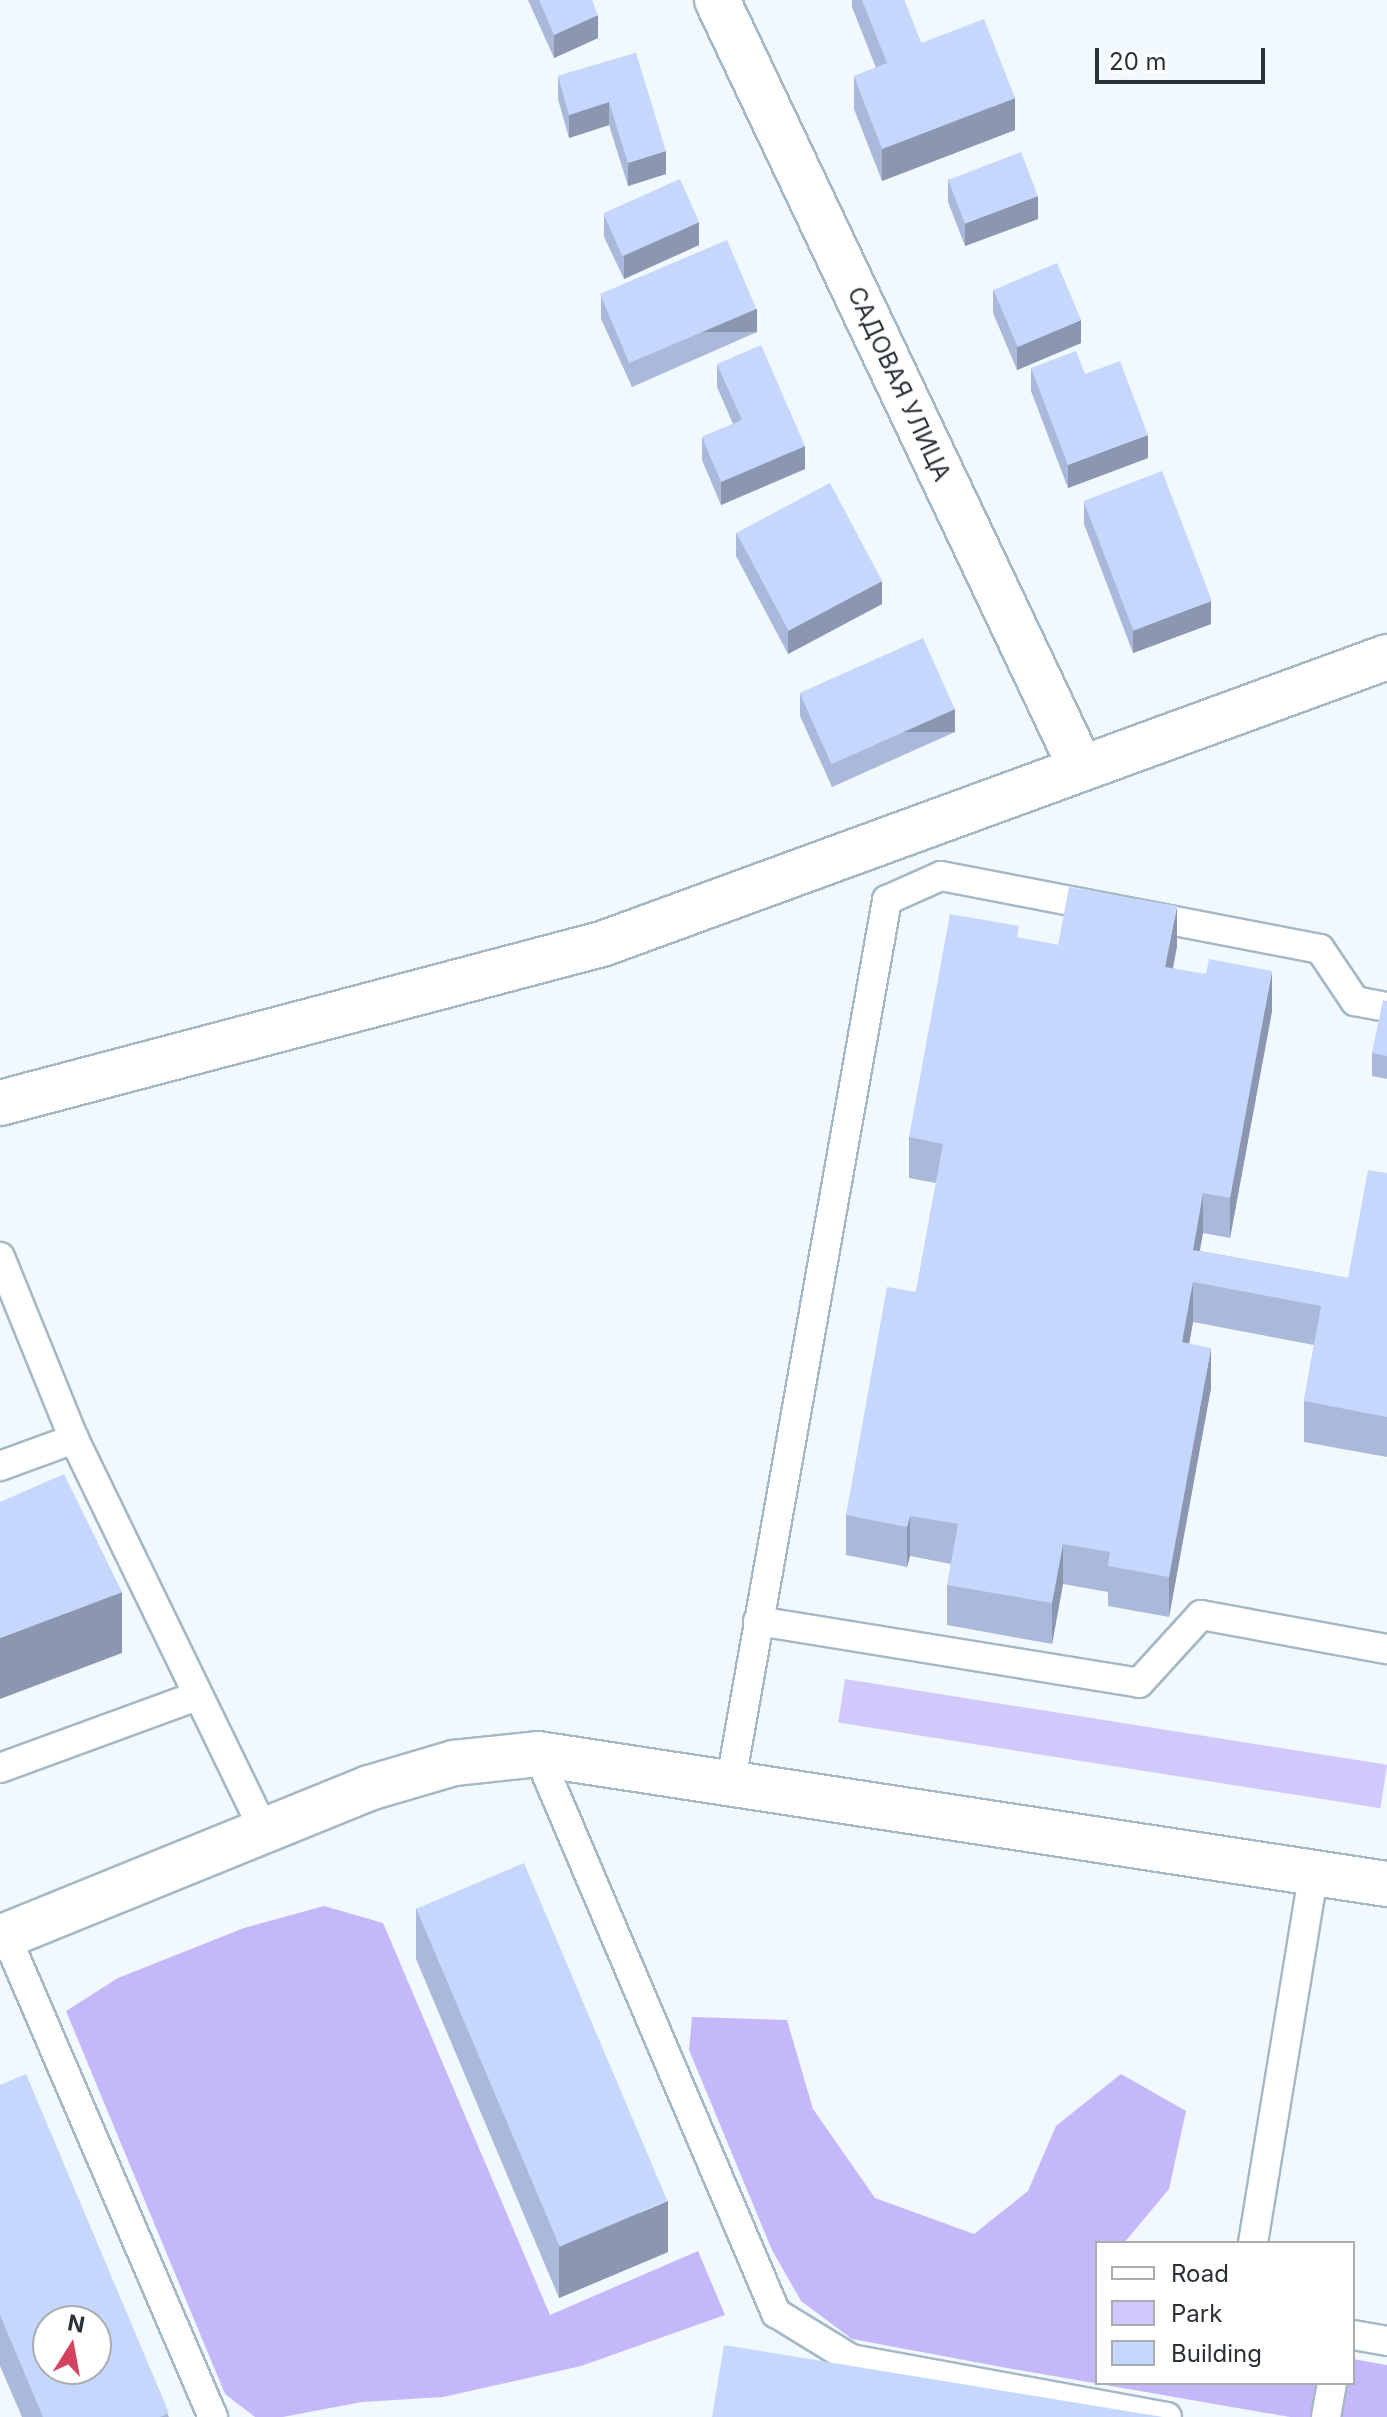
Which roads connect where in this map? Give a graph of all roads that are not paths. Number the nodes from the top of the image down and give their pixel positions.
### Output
1 (717, 0) edge
2 (1387, 657) edge
3 (1081, 768) junction
4 (1387, 1007) edge
5 (0, 1103) edge
6 (0, 1257) edge
7 (74, 1439) junction
8 (0, 1466) edge
9 (758, 1621) junction
10 (1387, 1649) edge
11 (197, 1696) junction
12 (538, 1754) junction
13 (0, 1768) edge
14 (730, 1786) junction
15 (264, 1831) junction
16 (1314, 1872) junction
17 (1387, 1884) edge
18 (3, 1937) edge
19 (1253, 2241) edge
20 (1355, 2335) edge
21 (1387, 2341) edge
22 (1332, 2385) edge
23 (213, 2417) edge
24 (1167, 2417) edge
25 (1326, 2417) edge

1 - 3 street, САДОВАЯ УЛИЦА
2 - 3 street
3 - 5 street
4 - 9 lane
6 - 7 lane
7 - 8 lane
7 - 11 lane
9 - 10 lane
9 - 14 lane
11 - 13 lane
11 - 15 lane
12 - 14 street
12 - 15 street
12 - 24 lane
14 - 16 street
15 - 18 street
16 - 17 street
16 - 19 lane
18 - 23 lane
20 - 21 lane
22 - 25 lane

